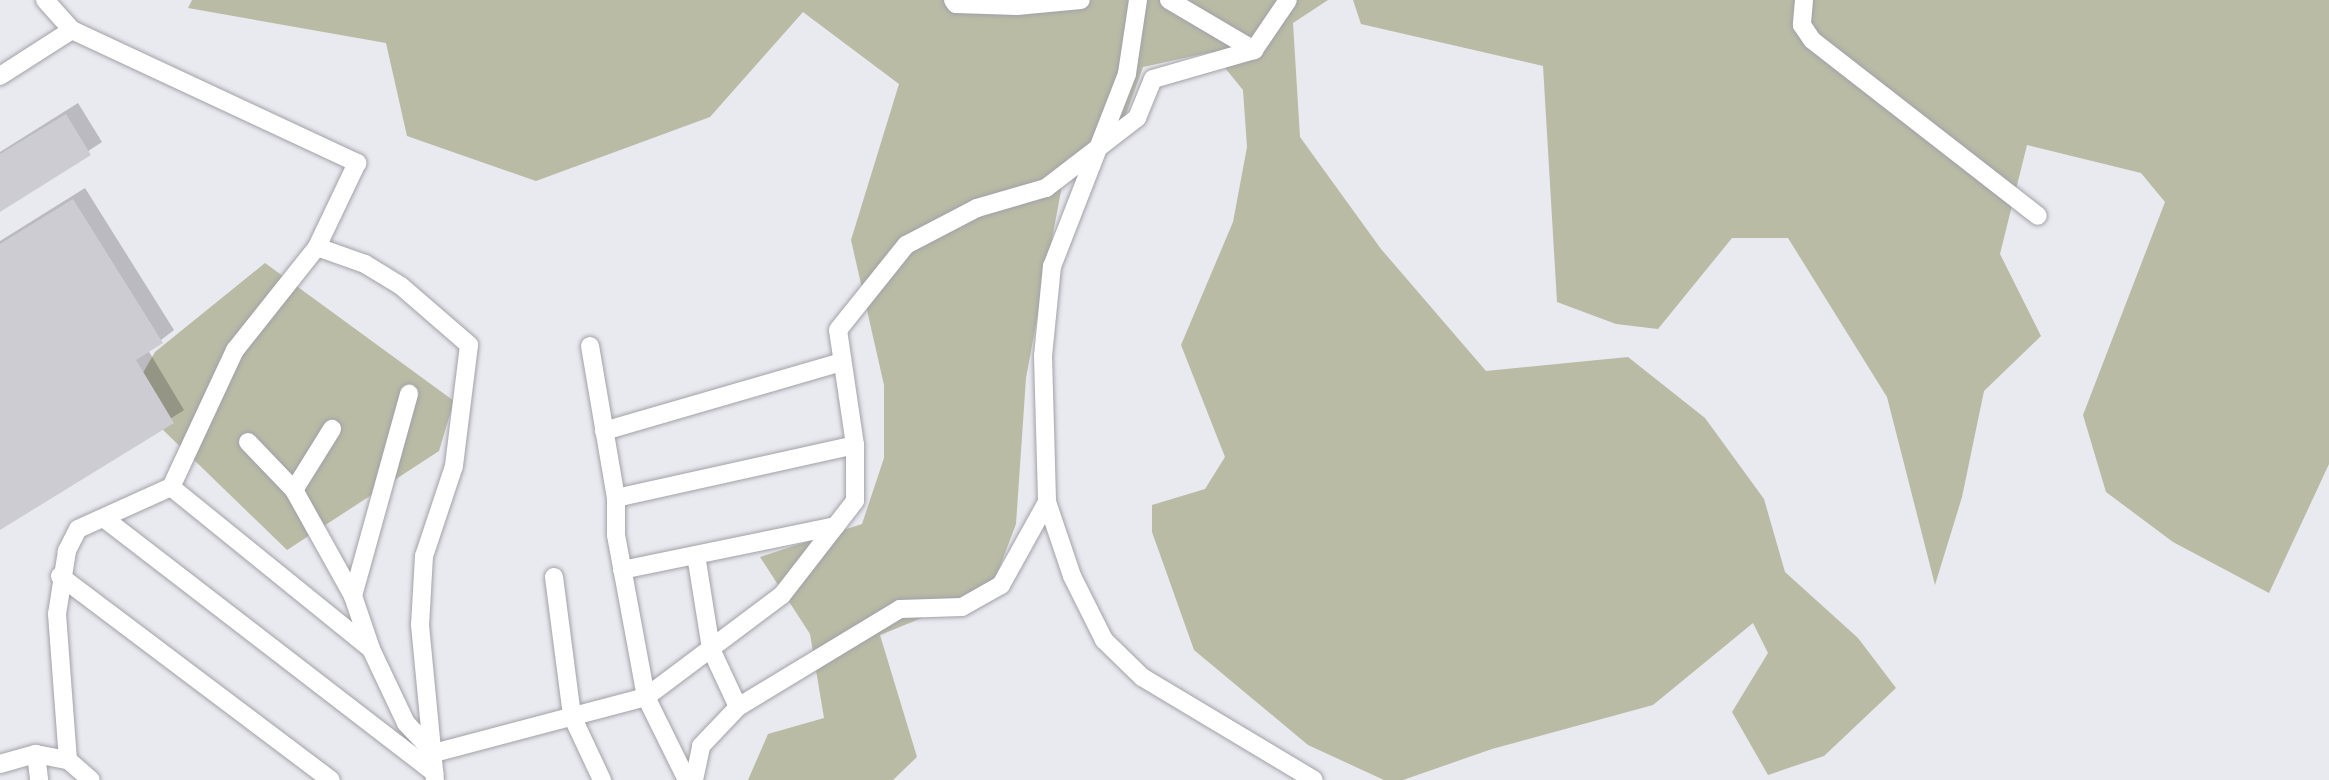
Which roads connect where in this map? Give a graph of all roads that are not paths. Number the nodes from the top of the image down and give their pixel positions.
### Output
1 (45, 0) edge
2 (953, 0) edge
3 (1081, 0) edge
4 (1138, 0) edge
5 (1169, 0) edge
6 (1288, 0) edge
7 (1804, 0) edge
8 (72, 30) junction
9 (1254, 50) junction
10 (0, 76) edge
11 (1094, 150) junction
12 (2038, 216) dead end
13 (317, 247) junction
14 (590, 346) dead end
15 (841, 362) junction
16 (409, 394) dead end
17 (332, 429) dead end
18 (604, 431) junction
19 (248, 442) dead end
20 (855, 445) junction
21 (171, 487) junction
22 (294, 490) junction
23 (616, 498) junction
24 (1047, 502) junction
25 (105, 519) junction
26 (836, 526) junction
27 (696, 555) junction
28 (622, 570) junction
29 (60, 576) junction
30 (554, 577) dead end
31 (353, 596) junction
32 (371, 649) junction
33 (711, 649) junction
34 (646, 697) junction
35 (738, 707) junction
36 (572, 716) junction
37 (434, 753) junction
38 (36, 754) junction
39 (68, 760) junction
40 (0, 764) edge
41 (435, 777) edge
42 (39, 780) edge
43 (91, 780) edge
44 (331, 780) edge
45 (602, 780) edge
46 (687, 780) edge
47 (694, 780) edge
48 (1314, 780) edge

1 - 8 street
2 - 3 street
4 - 11 street
5 - 9 street
6 - 9 street
7 - 12 street
8 - 10 street
8 - 13 street
9 - 11 street
11 - 15 street
11 - 24 street
13 - 21 street
13 - 37 street
14 - 18 street
15 - 18 street
15 - 20 street
16 - 31 street
17 - 22 street
18 - 23 street
19 - 22 street
20 - 23 street
20 - 26 street
21 - 25 street
21 - 32 street
22 - 31 street
23 - 28 street
24 - 35 street
24 - 48 street
25 - 29 street
25 - 41 street
26 - 27 street
26 - 33 street
27 - 28 street
27 - 33 street
28 - 34 street
29 - 39 street
29 - 44 street
30 - 36 street
31 - 32 street
32 - 37 street
33 - 34 street
33 - 35 street
34 - 36 street
34 - 46 street
35 - 47 street
36 - 37 street
36 - 45 street
37 - 41 street
38 - 39 street
38 - 40 street
38 - 42 street
39 - 43 street

